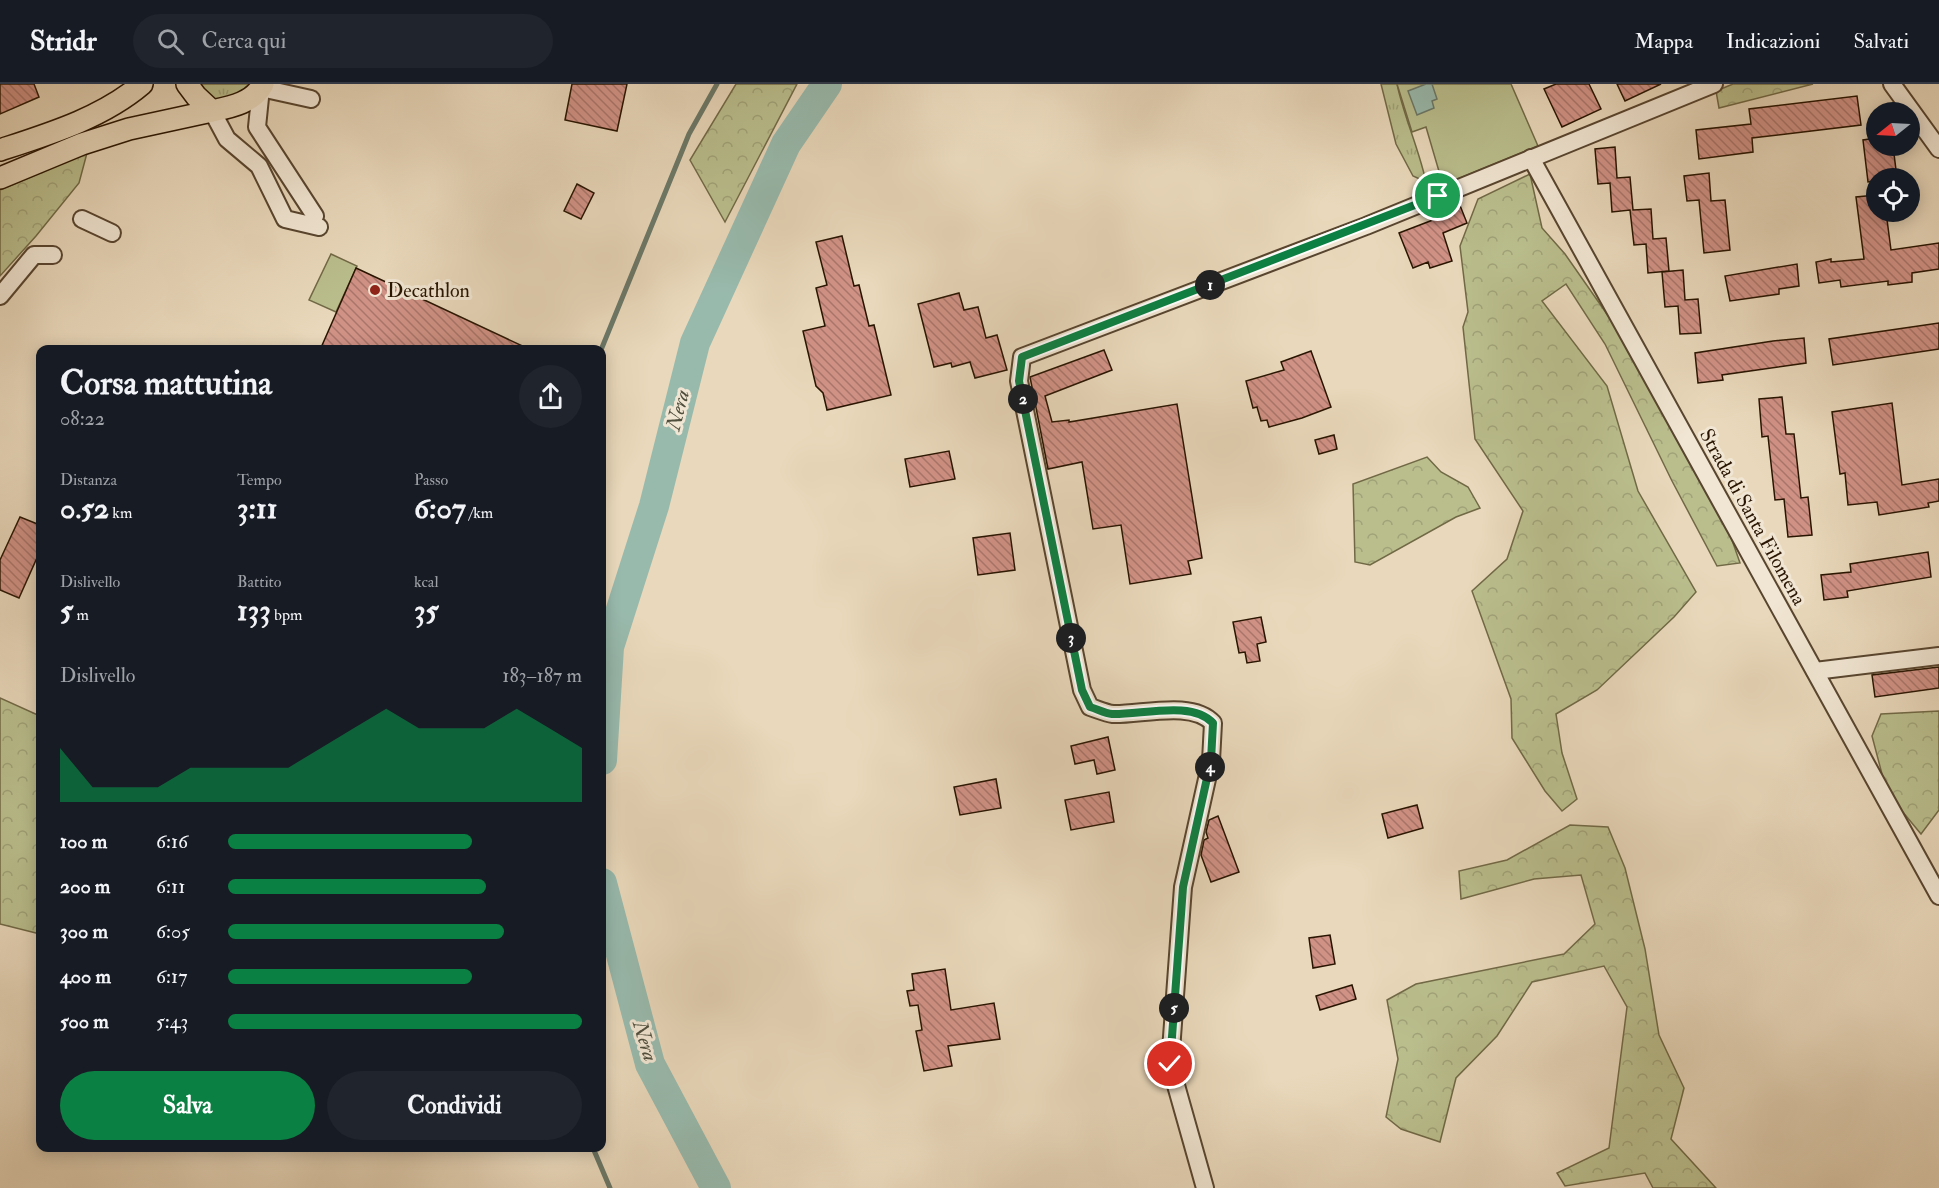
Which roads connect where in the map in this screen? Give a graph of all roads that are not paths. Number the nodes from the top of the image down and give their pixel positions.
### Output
1 (142, 84) edge
2 (187, 84) edge
3 (1714, 84) edge
4 (1892, 84) edge
5 (262, 86) edge
6 (302, 93) edge
7 (212, 111) junction
8 (1939, 149) edge
9 (0, 150) edge
10 (1531, 158) junction
11 (0, 178) edge
12 (82, 219) dead end
13 (112, 232) dead end
14 (52, 255) dead end
15 (0, 296) edge
16 (1939, 656) edge
17 (1815, 671) junction
18 (1939, 896) edge
19 (1205, 1188) edge

1 - 9 main road
2 - 7 main road
3 - 10 street
4 - 8 street
5 - 6 street
5 - 7 main road
5 - 7 street
7 - 11 main road
10 - 17 street, Strada di Santa Filomena
10 - 19 street
12 - 13 street
14 - 15 street
16 - 17 street
17 - 18 street, Strada di Santa Filomena

